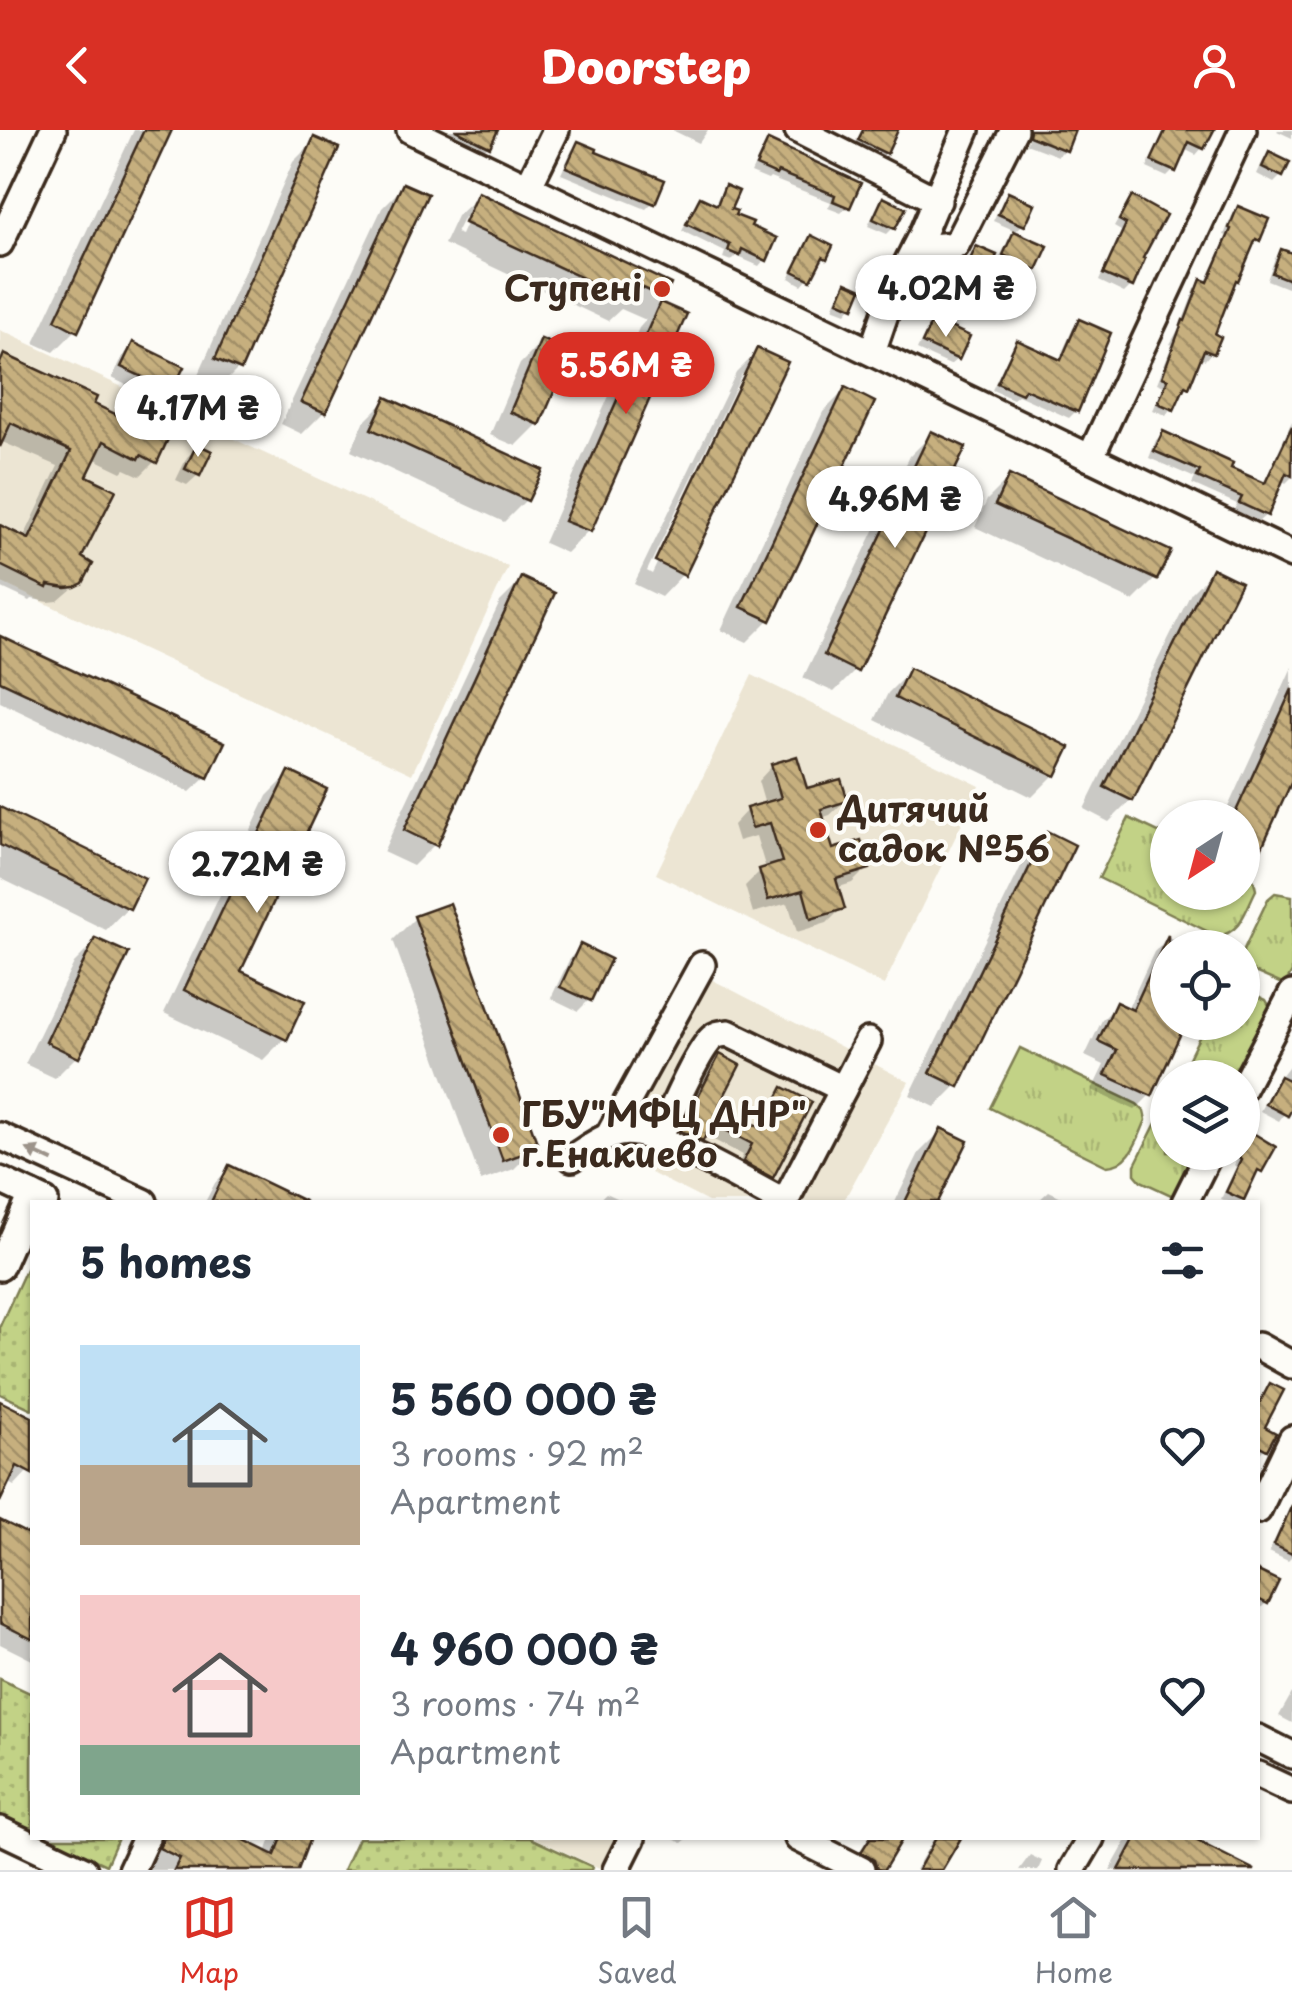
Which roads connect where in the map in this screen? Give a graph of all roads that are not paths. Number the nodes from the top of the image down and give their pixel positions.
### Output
1 (53, 130) edge
2 (410, 130) edge
3 (556, 130) edge
4 (798, 130) edge
5 (966, 130) edge
6 (1014, 130) edge
7 (1243, 130) edge
8 (528, 187) junction
9 (937, 200) junction
10 (0, 243) edge
11 (915, 248) junction
12 (872, 352) junction
13 (1090, 458) junction
14 (1291, 552) edge
15 (702, 965) dead end
16 (1292, 994) edge
17 (868, 1042) dead end
18 (1257, 1060) edge
19 (844, 1089) junction
20 (0, 1136) edge
21 (609, 1136) junction
22 (659, 1138) junction
23 (572, 1158) dead end
24 (1201, 1170) edge
25 (0, 1180) edge
26 (40, 1199) edge
27 (140, 1200) edge
28 (1185, 1200) edge
29 (30, 1216) edge
30 (0, 1267) edge
31 (1260, 1347) edge
32 (1292, 1366) edge
33 (1292, 1439) edge
34 (1260, 1506) edge
35 (1260, 1739) edge
36 (1292, 1755) edge
37 (1260, 1776) edge
38 (1292, 1792) edge
39 (0, 1830) edge
40 (145, 1840) edge
41 (631, 1840) edge
42 (802, 1840) edge
43 (847, 1840) edge
44 (1090, 1840) edge
45 (84, 1870) edge
46 (131, 1870) edge
47 (616, 1870) edge
48 (834, 1870) edge
49 (861, 1870) edge
50 (1072, 1870) edge

1 - 10 street
2 - 8 street
3 - 8 street
4 - 9 street
5 - 9 street
6 - 11 street
7 - 13 street
8 - 12 street
9 - 11 street
11 - 12 street
12 - 13 street
13 - 14 street
15 - 21 street
16 - 18 street
17 - 19 street
19 - 22 street
19 - 22 street
27 -> 20 street
21 - 22 street
21 - 23 street
24 - 28 street
25 - 26 street
29 - 30 street
31 - 32 street
33 - 34 street
35 - 36 street
37 - 38 street
39 - 45 street
40 - 46 street
41 - 47 street
42 - 49 street
43 - 48 street
44 - 50 street

